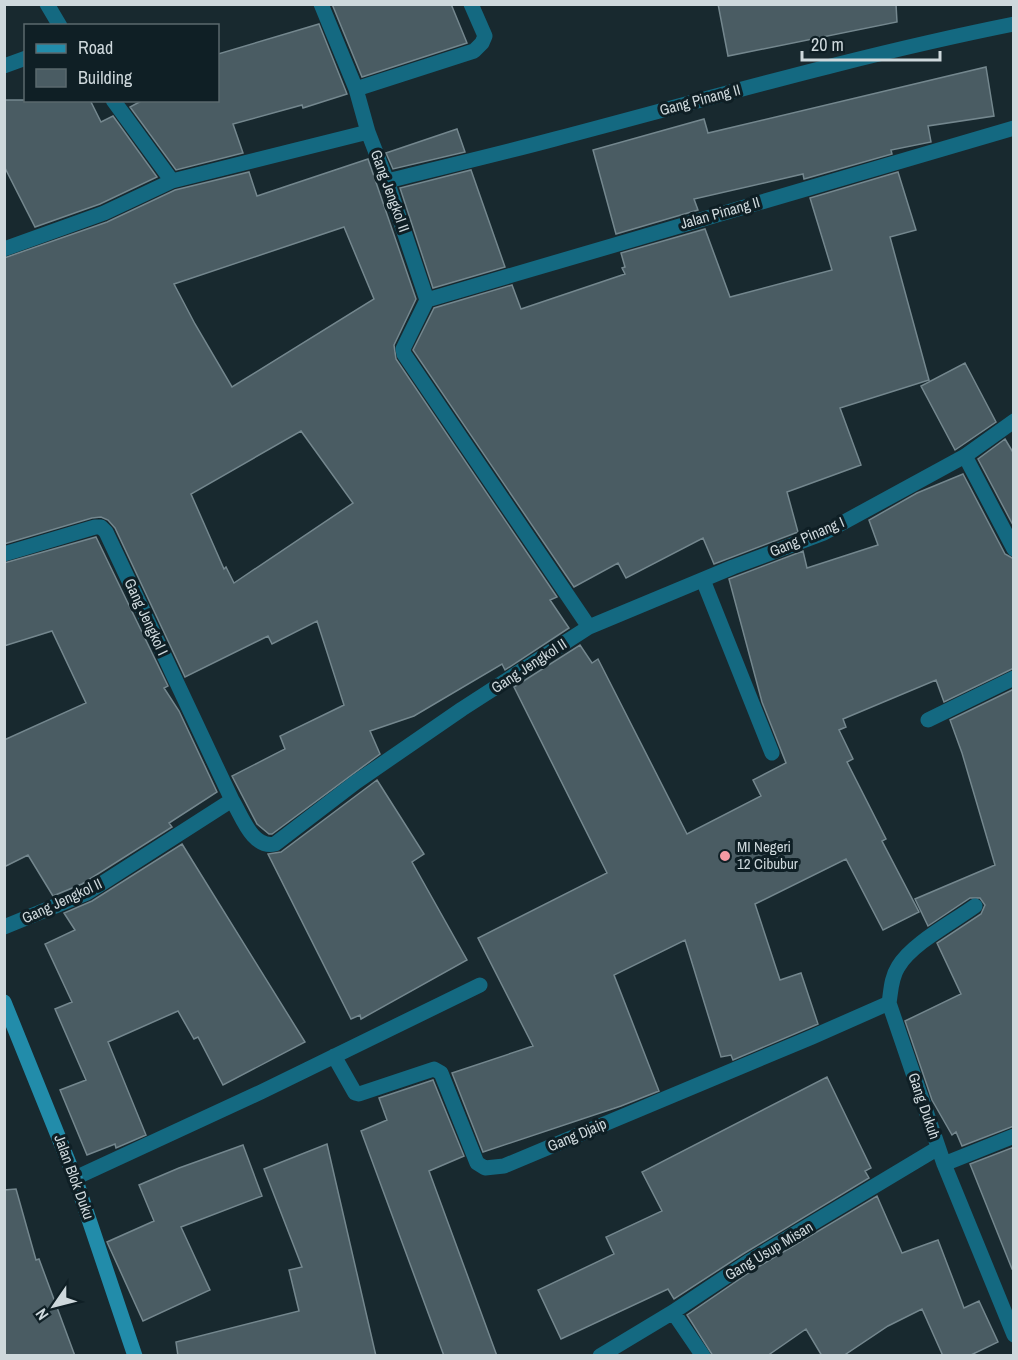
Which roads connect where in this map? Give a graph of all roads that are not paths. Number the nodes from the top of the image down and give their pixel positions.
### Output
1 (47, 4) edge
2 (321, 4) edge
3 (471, 4) edge
4 (59, 24) edge
5 (1014, 24) edge
6 (24, 59) edge
7 (4, 66) edge
8 (356, 89) junction
9 (114, 102) edge
10 (1014, 128) edge
11 (368, 132) junction
12 (172, 180) junction
13 (387, 181) junction
14 (4, 249) edge
15 (428, 300) junction
16 (1014, 422) edge
17 (965, 456) junction
18 (1014, 549) edge
19 (4, 554) edge
20 (703, 580) junction
21 (589, 627) junction
22 (1014, 678) edge
23 (928, 720) dead end
24 (772, 753) dead end
25 (232, 800) junction
26 (975, 906) dead end
27 (4, 927) edge
28 (480, 985) dead end
29 (4, 1002) edge
30 (889, 1003) junction
31 (334, 1056) junction
32 (1014, 1136) edge
33 (938, 1148) junction
34 (944, 1164) junction
35 (75, 1178) junction
36 (673, 1311) junction
37 (1014, 1335) edge
38 (135, 1356) edge
39 (600, 1356) edge
40 (704, 1356) edge

1 - 4 street
2 - 8 street, Gang Jengkol II
3 - 8 street
5 - 13 street, Gang Pinang II
6 - 7 street
8 - 11 street, Gang Jengkol II
9 - 12 street
10 - 15 street, Jalan Pinang II
11 - 12 street
11 - 13 street, Gang Jengkol II
12 - 14 street
13 - 15 street, Gang Jengkol II
15 - 21 street
16 - 17 street, Gang Pinang I
17 - 18 street
17 - 20 street, Gang Pinang I
19 - 25 street, Gang Jengkol I
20 - 21 street, Gang Pinang I
20 - 24 street
21 - 25 street, Gang Jengkol II
22 - 23 street
25 - 27 street, Gang Jengkol II
26 - 30 street, Gang Dukuh
28 - 31 street
29 - 35 street, Jalan Blok Duku
30 - 31 street, Gang Djaip
30 - 33 street, Gang Dukuh
31 - 35 street
32 - 34 street
33 - 34 street, Gang Dukuh
33 - 36 street, Gang Usup Misan
34 - 37 street, Gang Dukuh
35 - 38 street, Jalan Blok Duku
36 - 39 street, Gang Usup Misan
36 - 40 street

